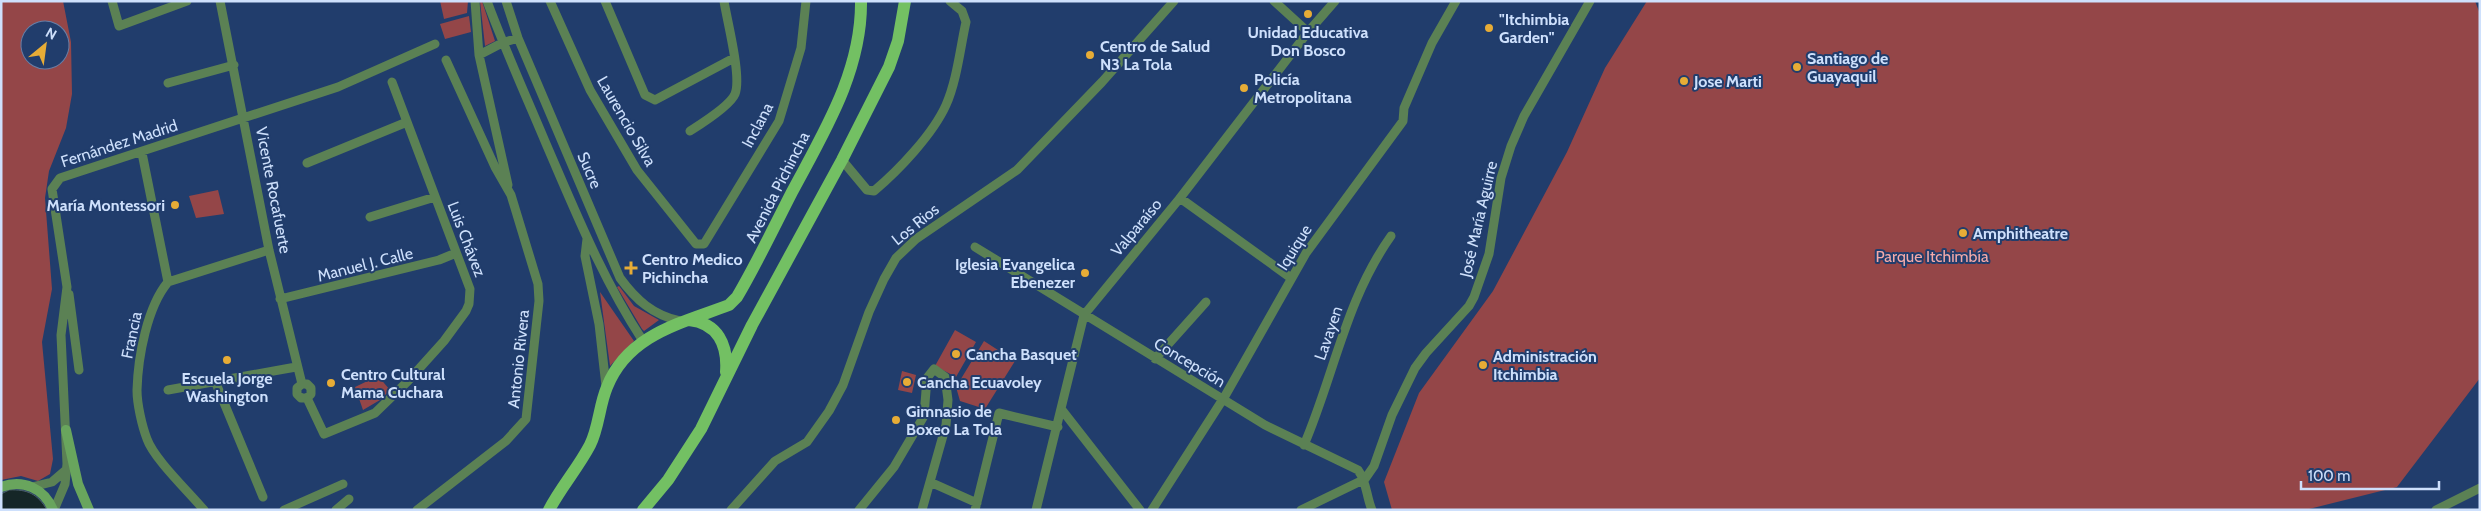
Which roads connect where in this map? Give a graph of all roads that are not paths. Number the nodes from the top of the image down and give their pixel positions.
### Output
1 (112, 1) edge
2 (187, 1) edge
3 (220, 1) edge
4 (475, 1) edge
5 (487, 1) edge
6 (506, 1) edge
7 (550, 1) edge
8 (605, 1) edge
9 (724, 1) edge
10 (806, 1) edge
11 (861, 1) edge
12 (905, 1) edge
13 (950, 1) edge
14 (1174, 1) edge
15 (1274, 1) edge
16 (1335, 1) edge
17 (1456, 1) edge
18 (1590, 1) edge
19 (1308, 32) junction
20 (518, 38) junction
21 (502, 43) junction
22 (435, 44) dead end
23 (479, 55) junction
24 (734, 58) junction
25 (446, 60) dead end
26 (234, 65) junction
27 (392, 82) dead end
28 (168, 83) dead end
29 (244, 117) junction
30 (407, 122) junction
31 (690, 131) dead end
32 (142, 153) junction
33 (842, 160) junction
34 (307, 163) dead end
35 (511, 195) junction
36 (435, 197) junction
37 (1180, 198) junction
38 (370, 217) dead end
39 (1391, 236) dead end
40 (587, 239) junction
41 (696, 244) joint
42 (975, 247) dead end
43 (269, 250) junction
44 (456, 253) junction
45 (1291, 278) junction
46 (168, 282) junction
47 (67, 287) junction
48 (280, 299) junction
49 (1206, 302) dead end
50 (1084, 315) junction
51 (684, 321) junction
52 (642, 341) junction
53 (1155, 359) junction
54 (296, 367) junction
55 (79, 370) dead end
56 (726, 377) junction
57 (215, 381) junction
58 (606, 389) junction
59 (168, 390) dead end
60 (1222, 400) junction
61 (1062, 410) junction
62 (1058, 428) junction
63 (66, 430) junction
64 (324, 434) joint
65 (1304, 445) junction
66 (66, 469) junction
67 (1365, 479) junction
68 (930, 482) junction
69 (342, 484) dead end
70 (1, 487) edge
71 (32, 487) junction
72 (2480, 488) edge
73 (263, 497) dead end
74 (349, 499) dead end
75 (976, 507) edge
76 (53, 510) edge
77 (90, 510) edge
78 (204, 510) edge
79 (284, 510) edge
80 (336, 510) edge
81 (417, 510) edge
82 (549, 510) edge
83 (643, 510) edge
84 (731, 510) edge
85 (859, 510) edge
86 (922, 510) edge
87 (1036, 510) edge
88 (1140, 510) edge
89 (1152, 510) edge
90 (1301, 510) edge
91 (1372, 510) edge
92 (2436, 510) edge

1 - 2 street
3 - 26 street, Vicente Rocafuerte
4 - 23 street, Antonio Rivera
5 - 21 street, Sucre
6 - 20 street, Sucre
7 - 41 street, Laurencio Silva
8 - 24 street
9 - 24 street
10 - 41 street, Inclana
11 - 51 main road, Avenida Pichincha
12 - 33 main road
13 - 33 street
14 - 84 street, Los Rios
15 - 19 street
16 - 19 street, Valparaíso
17 - 45 street, Iquique
18 - 67 street, José María Aguirre
19 - 37 street, Valparaíso
20 - 21 street
20 - 51 street, Sucre
21 - 23 street
21 - 40 street, Sucre
22 - 29 street, Fernández Madrid
23 - 35 street, Antonio Rivera
24 - 31 street
25 - 35 street, Antonio Rivera
26 - 28 street
26 - 29 street, Vicente Rocafuerte
27 - 30 street, Luis Chávez
29 - 32 street, Fernández Madrid
29 - 43 street, Vicente Rocafuerte
30 - 34 street
30 - 36 street, Luis Chávez
32 - 46 street
32 - 47 street, Fernández Madrid
33 - 56 main road
35 - 81 street, Antonio Rivera
36 - 38 street
36 - 44 street, Luis Chávez
37 - 45 street
37 - 50 street, Valparaíso
39 - 65 street, Lavayen
40 - 52 street, Sucre
40 - 58 street, Sucre
42 - 50 street, Concepción
43 - 46 street
43 - 48 street, Vicente Rocafuerte
44 - 48 street, Manuel J. Calle
44 - 64 street, Luis Chávez
45 - 60 street, Iquique
46 - 78 street, Francia
47 - 55 street
47 - 63 street, Fernández Madrid
48 - 54 street, Vicente Rocafuerte
49 - 53 street
50 - 53 street, Concepción
50 - 61 street, Valparaíso
51 - 52 main road, Avenida Pichincha
51 - 56 main road
52 - 58 main road, Avenida Pichincha
53 - 60 street, Concepción
54 - 57 street
54 - 64 street, Vicente Rocafuerte
56 - 83 main road
57 - 59 street
57 - 73 street
58 - 82 main road, Avenida Pichincha
60 - 65 street, Concepción
60 - 89 street, Iquique
61 - 62 street, Valparaíso
61 - 88 street
62 - 75 street
62 - 87 street, Valparaíso
63 - 66 street, Fernández Madrid
63 - 77 main road
65 - 67 street, Concepción
66 - 71 street
66 - 76 street, Fernández Madrid
67 - 90 street
67 - 91 street
68 - 75 street
68 - 85 street
68 - 86 street
69 - 79 street
70 - 71 main road
71 - 76 main road
72 - 92 street
74 - 80 street

